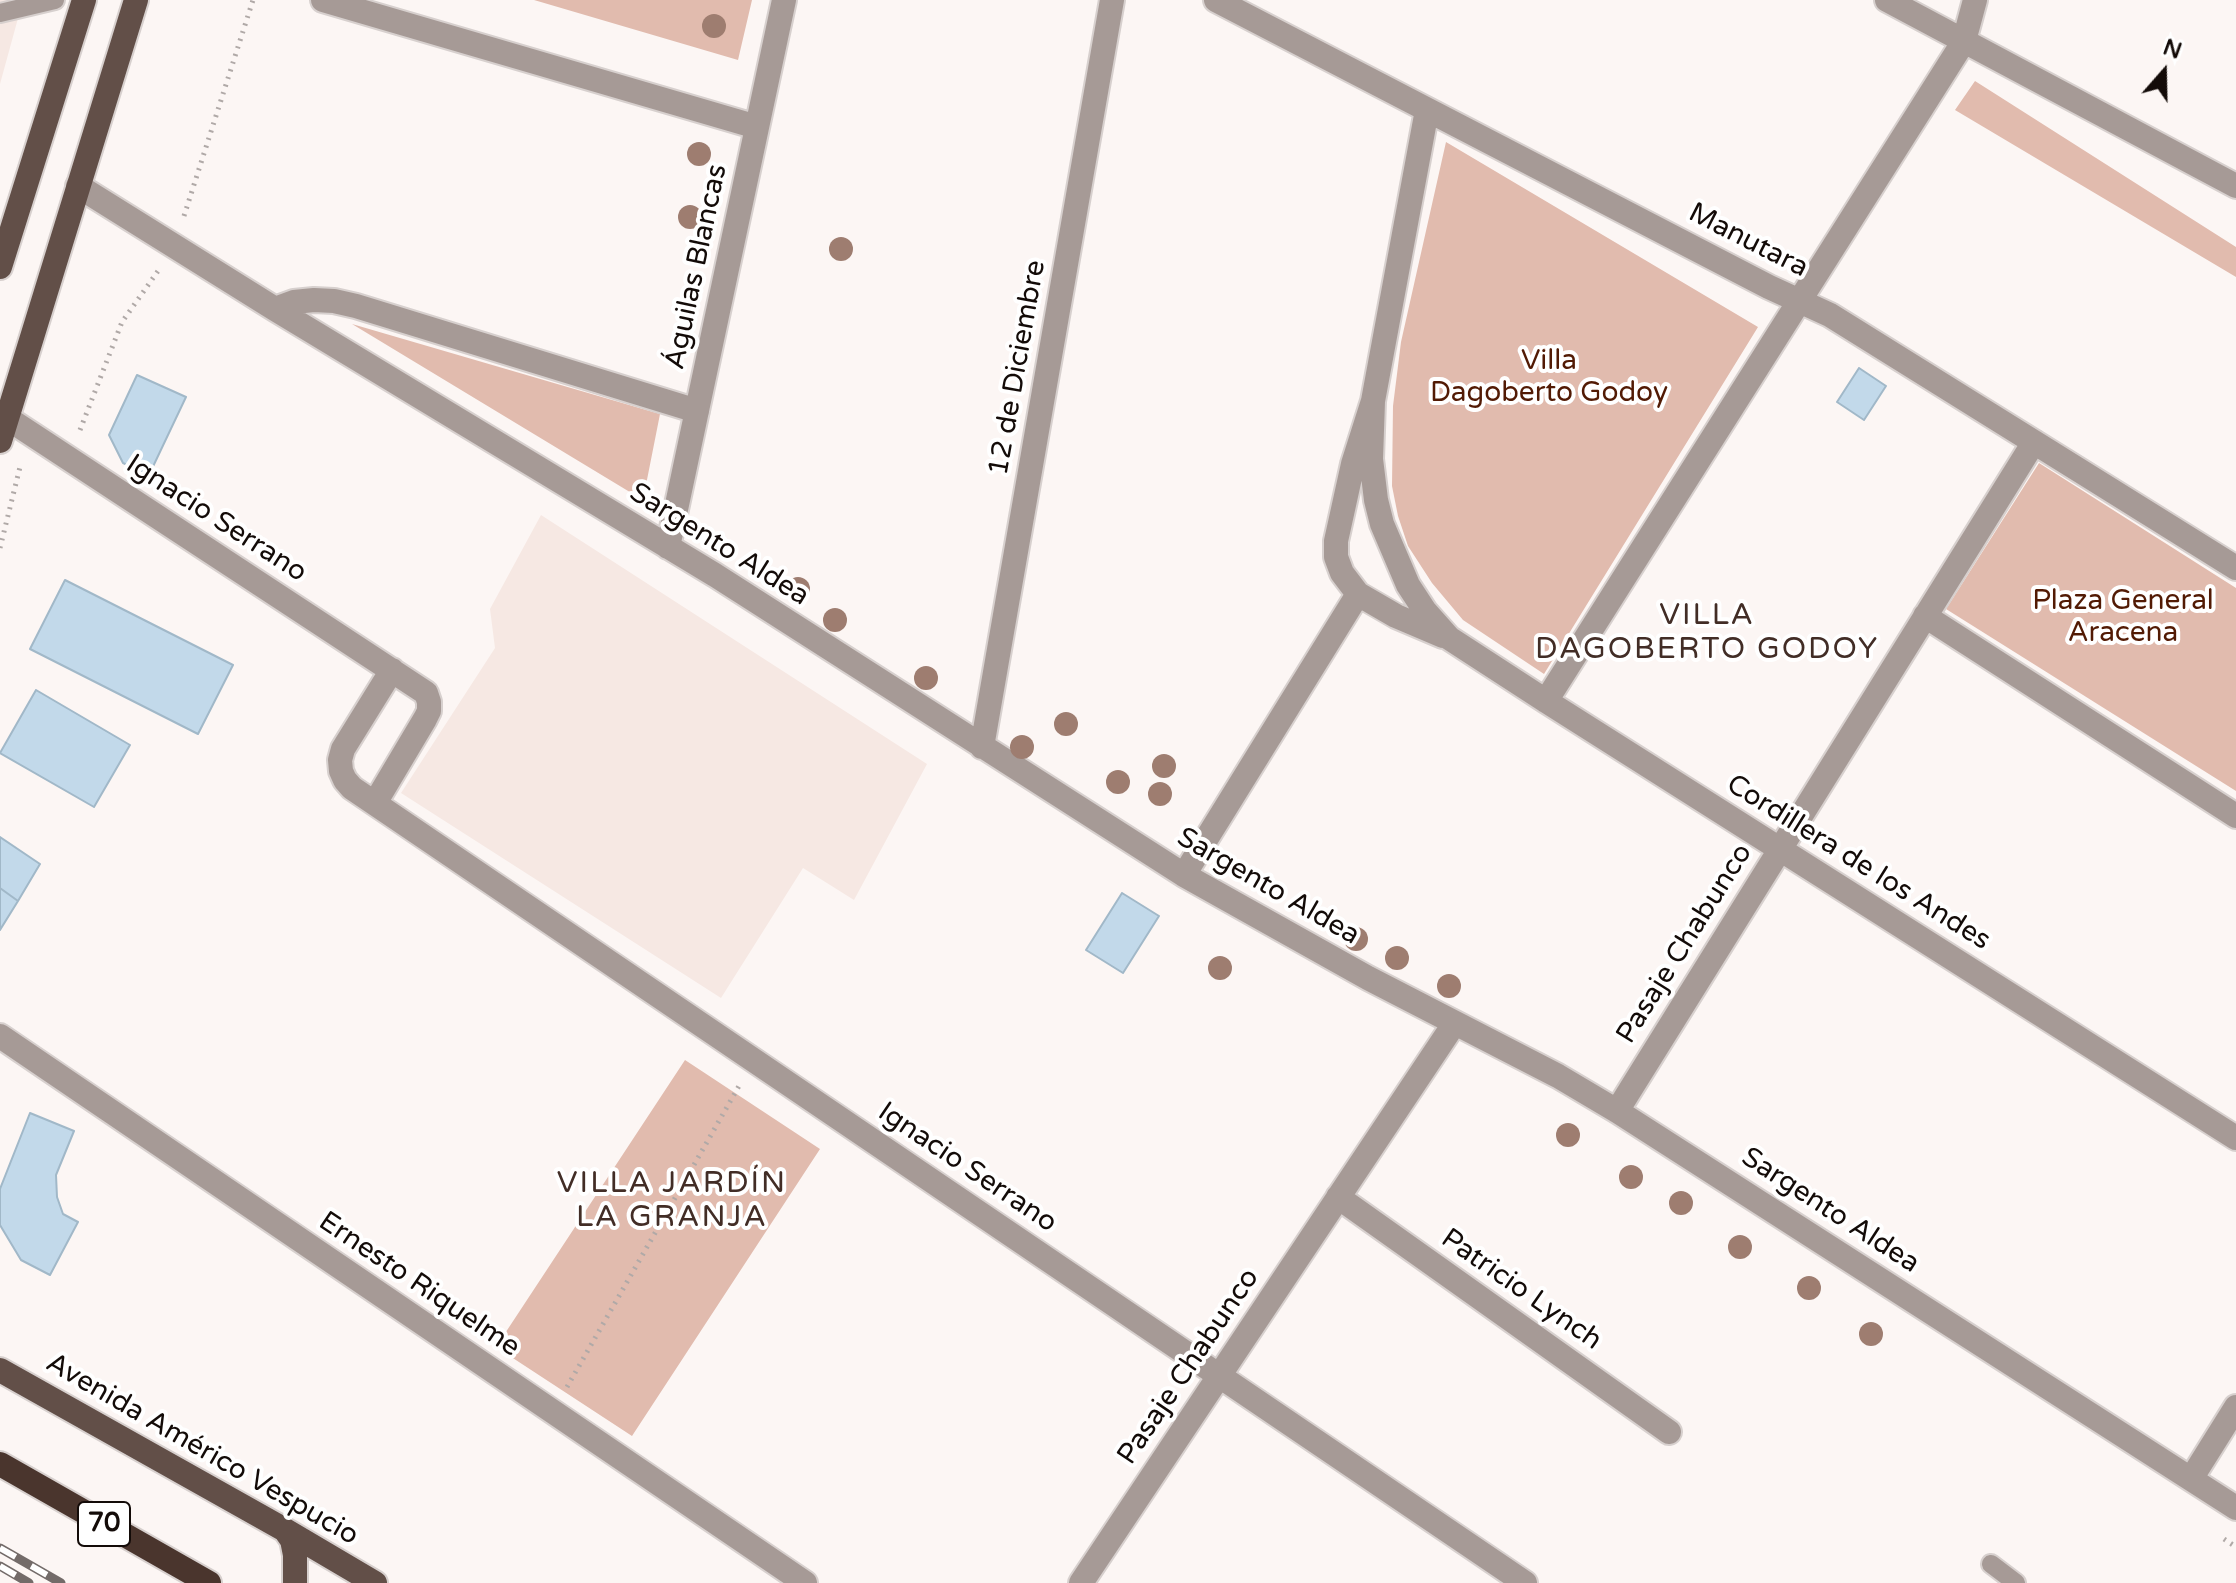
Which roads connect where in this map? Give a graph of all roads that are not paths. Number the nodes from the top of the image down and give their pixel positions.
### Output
1 (55, 0) edge
2 (84, 0) edge
3 (136, 0) edge
4 (323, 0) edge
5 (784, 0) edge
6 (1112, 0) edge
7 (1216, 0) edge
8 (1887, 0) edge
9 (1975, 0) edge
10 (0, 13) edge
11 (1964, 41) junction
12 (1427, 110) junction
13 (757, 127) junction
14 (78, 186) junction
15 (2236, 186) edge
16 (5, 230) edge
17 (0, 267) edge
18 (1799, 301) junction
19 (275, 309) junction
20 (1373, 401) junction
21 (697, 411) junction
22 (3, 429) edge
23 (2034, 442) junction
24 (668, 547) junction
25 (2236, 568) edge
26 (1358, 594) junction
27 (1925, 616) junction
28 (1449, 638) junction
29 (392, 670) junction
30 (1546, 701) junction
31 (982, 747) junction
32 (375, 803) junction
33 (2236, 816) edge
34 (1780, 849) junction
35 (1184, 875) junction
36 (1454, 1024) junction
37 (0, 1036) edge
38 (1617, 1111) junction
39 (2236, 1138) edge
40 (1338, 1197) junction
41 (0, 1370) edge
42 (1219, 1376) junction
43 (2236, 1407) edge
44 (1669, 1432) dead end
45 (0, 1464) edge
46 (2191, 1479) junction
47 (2236, 1508) edge
48 (285, 1530) junction
49 (1991, 1564) dead end
50 (296, 1574) edge
51 (209, 1583) edge
52 (375, 1583) edge
53 (805, 1583) edge
54 (1081, 1583) edge
55 (1525, 1583) edge
56 (2016, 1583) edge

1 - 10 lane
2 - 16 main road
3 - 14 main road
4 - 13 street
5 - 13 street, Águilas Blancas
6 - 31 street, 12 de Diciembre
7 - 12 street, Manutara
8 - 11 street
9 - 11 street
11 - 15 street
11 - 18 street
12 - 18 street, Manutara
12 - 20 street
13 - 21 street, Águilas Blancas
14 - 19 street, Sargento Aldea
14 - 22 main road
16 - 17 main road
18 - 23 street, Manutara
18 - 30 street
19 - 21 street
19 - 24 street, Sargento Aldea
20 - 26 street
20 - 28 street, Cordillera de los Andes
21 - 24 street, Águilas Blancas
22 - 29 street, Ignacio Serrano
23 - 25 street, Manutara
23 - 27 street, Pasaje Chabunco
24 - 31 street, Sargento Aldea
26 - 28 street, Cordillera de los Andes
26 - 35 street
27 - 33 street
27 - 34 street, Pasaje Chabunco
28 - 30 street, Cordillera de los Andes
29 - 32 street, Ignacio Serrano
29 - 32 street, Ignacio Serrano
30 - 34 street, Cordillera de los Andes
31 - 35 street, Sargento Aldea
32 - 42 street, Ignacio Serrano
34 - 38 street, Pasaje Chabunco
34 - 39 street, Cordillera de los Andes
35 - 36 street, Sargento Aldea
36 - 38 street, Sargento Aldea
36 - 40 street, Pasaje Chabunco
37 - 53 street, Ernesto Riquelme
38 - 46 street, Sargento Aldea
40 - 42 street, Pasaje Chabunco
40 - 44 street, Patricio Lynch
41 - 48 main road, Avenida Américo Vespucio
42 - 54 street, Pasaje Chabunco
42 - 55 street, Ignacio Serrano
43 - 46 street
45 - 51 highway, 70
46 - 47 street, Sargento Aldea
48 - 50 main road
48 - 52 main road, Avenida Américo Vespucio
49 - 56 lane

